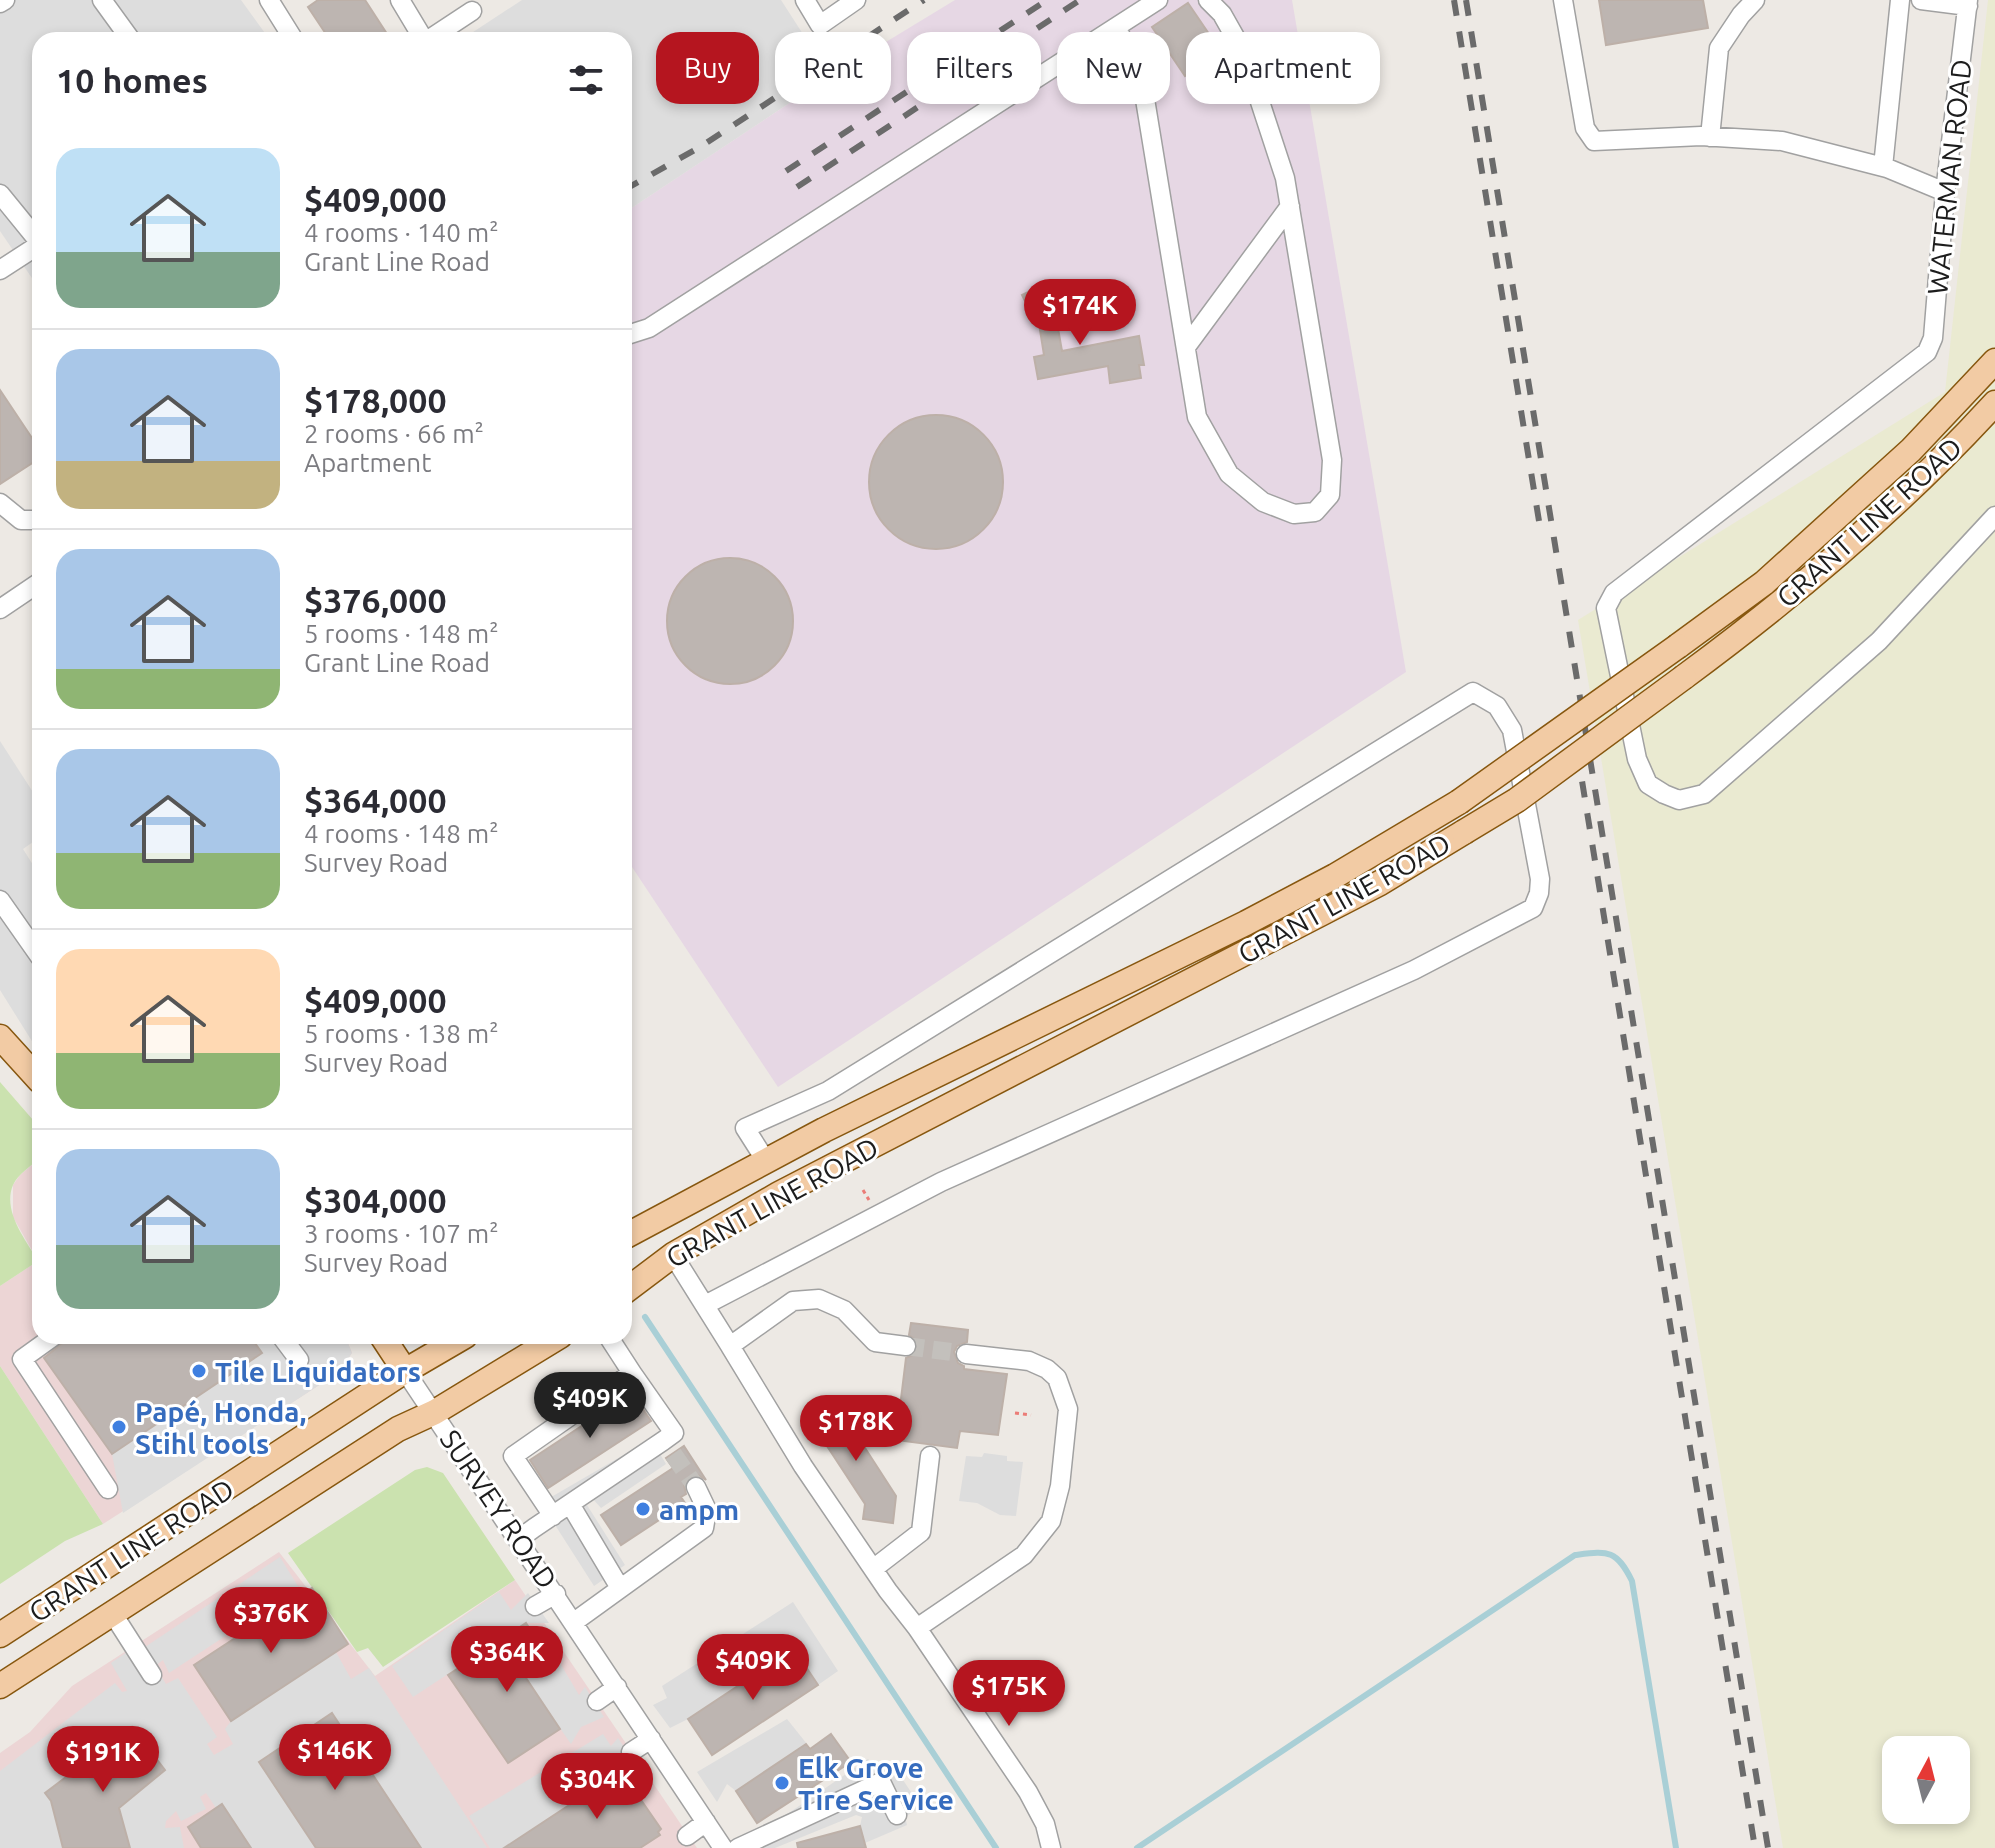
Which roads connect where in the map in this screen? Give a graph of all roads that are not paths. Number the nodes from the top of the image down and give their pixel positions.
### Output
1 (102, 0) edge
2 (269, 0) edge
3 (400, 0) edge
4 (805, 0) edge
5 (856, 0) edge
6 (1158, 0) edge
7 (1208, 0) edge
8 (1563, 0) edge
9 (1755, 0) edge
10 (1900, 0) edge
11 (1921, 0) edge
12 (1968, 3) edge
13 (472, 11) dead end
14 (1117, 27) junction
15 (125, 32) edge
16 (289, 32) edge
17 (421, 32) edge
18 (439, 32) edge
19 (1710, 137) junction
20 (1883, 167) junction
21 (1945, 192) junction
22 (0, 194) edge
23 (1290, 206) junction
24 (32, 233) edge
25 (32, 248) edge
26 (0, 270) edge
27 (632, 333) edge
28 (1186, 347) junction
29 (1995, 361) edge
30 (1995, 403) edge
31 (0, 503) edge
32 (1995, 516) edge
33 (32, 520) edge
34 (32, 587) edge
35 (0, 609) edge
36 (0, 900) edge
37 (32, 930) edge
38 (0, 1037) edge
39 (32, 1072) edge
40 (766, 1161) junction
41 (632, 1233) edge
42 (673, 1255) junction
43 (632, 1286) edge
44 (705, 1305) junction
45 (43, 1344) edge
46 (287, 1344) edge
47 (387, 1344) edge
48 (451, 1344) edge
49 (547, 1344) edge
50 (613, 1344) edge
51 (730, 1346) junction
52 (906, 1346) tunnel mouth
53 (966, 1354) tunnel mouth
54 (299, 1360) dead end
55 (405, 1371) junction
56 (632, 1373) junction
57 (435, 1412) junction
58 (930, 1456) dead end
59 (696, 1487) tunnel mouth
60 (108, 1489) dead end
61 (570, 1504) junction
62 (553, 1516) junction
63 (519, 1539) junction
64 (873, 1569) junction
65 (620, 1588) junction
66 (556, 1594) junction
67 (535, 1606) dead end
68 (113, 1614) junction
69 (574, 1622) junction
70 (917, 1628) junction
71 (0, 1635) edge
72 (152, 1675) dead end
73 (0, 1686) edge
74 (617, 1687) junction
75 (597, 1701) dead end
76 (651, 1739) junction
77 (631, 1752) dead end
78 (897, 1815) dead end
79 (706, 1822) junction
80 (687, 1836) dead end
81 (723, 1848) edge
82 (738, 1848) edge
83 (1051, 1848) edge

1 - 15 street
2 - 16 street
3 - 17 street
4 - 5 street
6 - 14 street
7 - 23 street
8 - 19 street
9 - 19 street
10 - 20 street
11 - 12 street
12 - 21 street, WATERMAN ROAD
13 - 18 street
14 - 27 street
14 - 28 street
19 - 20 street
20 - 21 street
21 - 32 street, WATERMAN ROAD
22 - 24 street
23 - 28 street
23 - 28 street
25 - 26 street
29 - 40 main road, GRANT LINE ROAD, bridge
30 - 42 main road, GRANT LINE ROAD, bridge
31 - 33 street
34 - 35 street
36 - 37 street
38 - 39 main road
40 - 41 main road, GRANT LINE ROAD
40 - 44 street
42 - 43 main road, GRANT LINE ROAD
42 - 44 street
44 - 51 street
45 - 60 street
46 - 54 street
47 - 55 main road
48 - 55 main road, GRANT LINE ROAD
49 - 57 main road, GRANT LINE ROAD
50 - 56 street
51 - 52 street
51 - 64 street
53 - 70 street
55 - 57 street, SURVEY ROAD
55 - 71 main road, GRANT LINE ROAD
56 - 61 street
56 - 62 street
57 - 63 street, SURVEY ROAD
57 - 68 main road, GRANT LINE ROAD
58 - 64 street
59 - 65 street
61 - 62 street
61 - 65 street
62 - 63 street
63 - 66 street, SURVEY ROAD
64 - 70 street
65 - 69 street
66 - 67 street
66 - 69 street, SURVEY ROAD
68 - 72 street
68 - 73 main road, GRANT LINE ROAD
69 - 74 street, SURVEY ROAD
70 - 83 street
74 - 75 street
74 - 76 street, SURVEY ROAD
76 - 77 street
76 - 79 street, SURVEY ROAD
78 - 82 street
79 - 80 street
79 - 81 street, SURVEY ROAD

